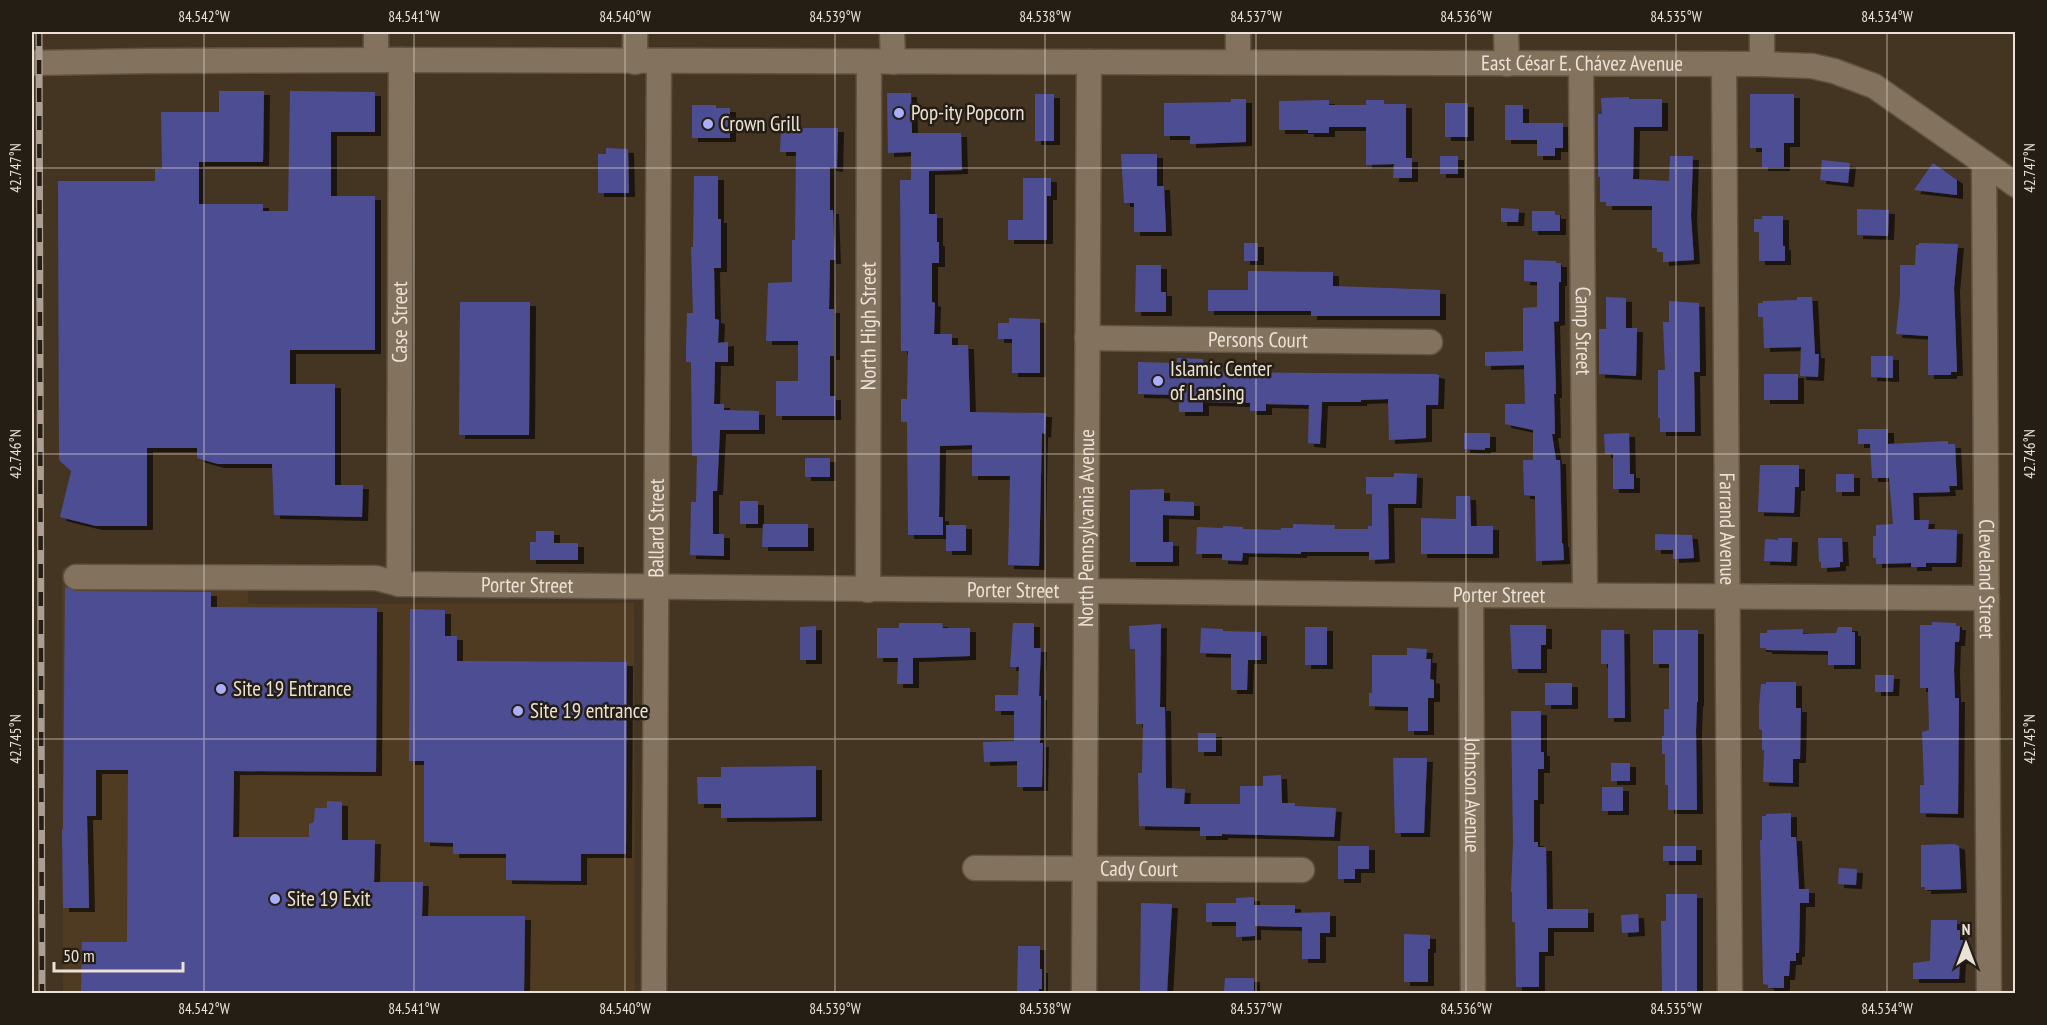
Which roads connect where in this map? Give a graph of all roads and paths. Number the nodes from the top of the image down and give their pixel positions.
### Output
1 (376, 32) edge
2 (634, 32) edge
3 (892, 32) edge
4 (1238, 32) edge
5 (1506, 32) edge
6 (1762, 32) edge
7 (376, 60) junction
8 (401, 60) junction
9 (635, 62) junction
10 (659, 62) junction
11 (881, 62) junction
12 (1089, 62) junction
13 (1238, 62) junction
14 (32, 63) edge
15 (1507, 64) junction
16 (1581, 64) junction
17 (1724, 64) junction
18 (1762, 64) junction
19 (1984, 163) junction
20 (2016, 185) edge
21 (1087, 339) junction
22 (1430, 342) dead end
23 (76, 577) dead end
24 (399, 584) junction
25 (657, 587) junction
26 (868, 590) junction
27 (1086, 591) junction
28 (1471, 595) junction
29 (1585, 595) junction
30 (1728, 597) junction
31 (1987, 598) junction
32 (975, 868) dead end
33 (1086, 868) junction
34 (1302, 870) dead end
35 (654, 993) edge
36 (1084, 993) edge
37 (1473, 993) edge
38 (1730, 993) edge
39 (1989, 993) edge

1 - 7 street
2 - 9 street
3 - 11 street, North High Street
4 - 13 street
5 - 15 street
6 - 18 street
7 - 8 street, East César E. Chávez Avenue
7 - 14 street, East César E. Chávez Avenue
8 - 9 street, East César E. Chávez Avenue
8 - 24 street, Case Street
9 - 10 street, East César E. Chávez Avenue
10 - 11 street, East César E. Chávez Avenue
10 - 25 street, Ballard Street
11 - 12 street, East César E. Chávez Avenue
11 - 26 street, North High Street
12 - 13 street, East César E. Chávez Avenue
12 - 21 street, North Pennsylvania Avenue
13 - 15 street, East César E. Chávez Avenue
15 - 16 street, East César E. Chávez Avenue
16 - 17 street, East César E. Chávez Avenue
16 - 29 street, Camp Street
17 - 18 street, East César E. Chávez Avenue
17 - 30 street, Farrand Avenue
18 - 19 street, East César E. Chávez Avenue
19 - 20 street, East César E. Chávez Avenue
19 - 31 street, Cleveland Street
21 - 22 street, Persons Court
21 - 27 street, North Pennsylvania Avenue
23 - 24 street, Porter Street
24 - 25 street, Porter Street
25 - 26 street, Porter Street
25 - 35 street, Ballard Street
26 - 27 street, Porter Street
27 - 28 street, Porter Street
27 - 33 street, North Pennsylvania Avenue
28 - 29 street, Porter Street
28 - 37 street, Johnson Avenue
29 - 30 street, Porter Street
30 - 31 street, Porter Street
30 - 38 street, Farrand Avenue
31 - 39 street, Cleveland Street
32 - 33 street, Cady Court
33 - 34 street, Cady Court
33 - 36 street, North Pennsylvania Avenue

